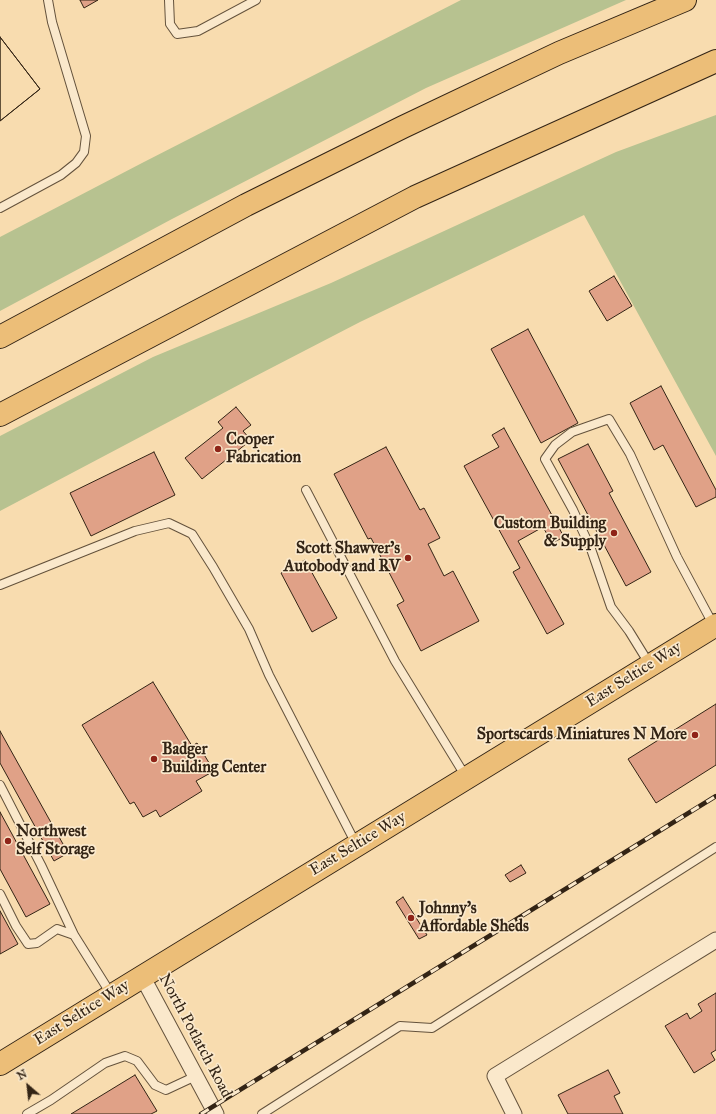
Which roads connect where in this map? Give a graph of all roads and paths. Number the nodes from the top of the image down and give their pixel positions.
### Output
1 (48, 0) edge
2 (168, 0) edge
3 (256, 0) edge
4 (685, 0) edge
5 (716, 61) edge
6 (0, 208) edge
7 (0, 337) edge
8 (0, 415) edge
9 (306, 490) dead end
10 (0, 585) edge
11 (715, 625) edge
12 (651, 665) junction
13 (466, 777) junction
14 (0, 785) edge
15 (357, 845) junction
16 (716, 847) edge
17 (0, 894) edge
18 (74, 935) junction
19 (716, 940) edge
20 (142, 976) junction
21 (112, 994) junction
22 (0, 1064) edge
23 (196, 1076) junction
24 (27, 1114) edge
25 (216, 1114) edge
26 (262, 1114) edge
27 (514, 1114) edge

1 - 6 lane
2 - 3 lane
4 - 7 main road
5 - 8 main road
9 - 13 lane
10 - 15 lane
11 - 12 main road, East Seltice Way
11 - 12 lane
12 - 13 main road, East Seltice Way
13 - 15 main road, East Seltice Way
14 - 18 lane
15 - 20 main road, East Seltice Way
16 - 26 lane
17 - 18 lane
18 - 21 lane
19 - 27 street
20 - 21 main road, East Seltice Way
20 - 23 street, North Potlatch Road
21 - 22 main road, East Seltice Way
23 - 24 lane
23 - 25 street, North Potlatch Road

